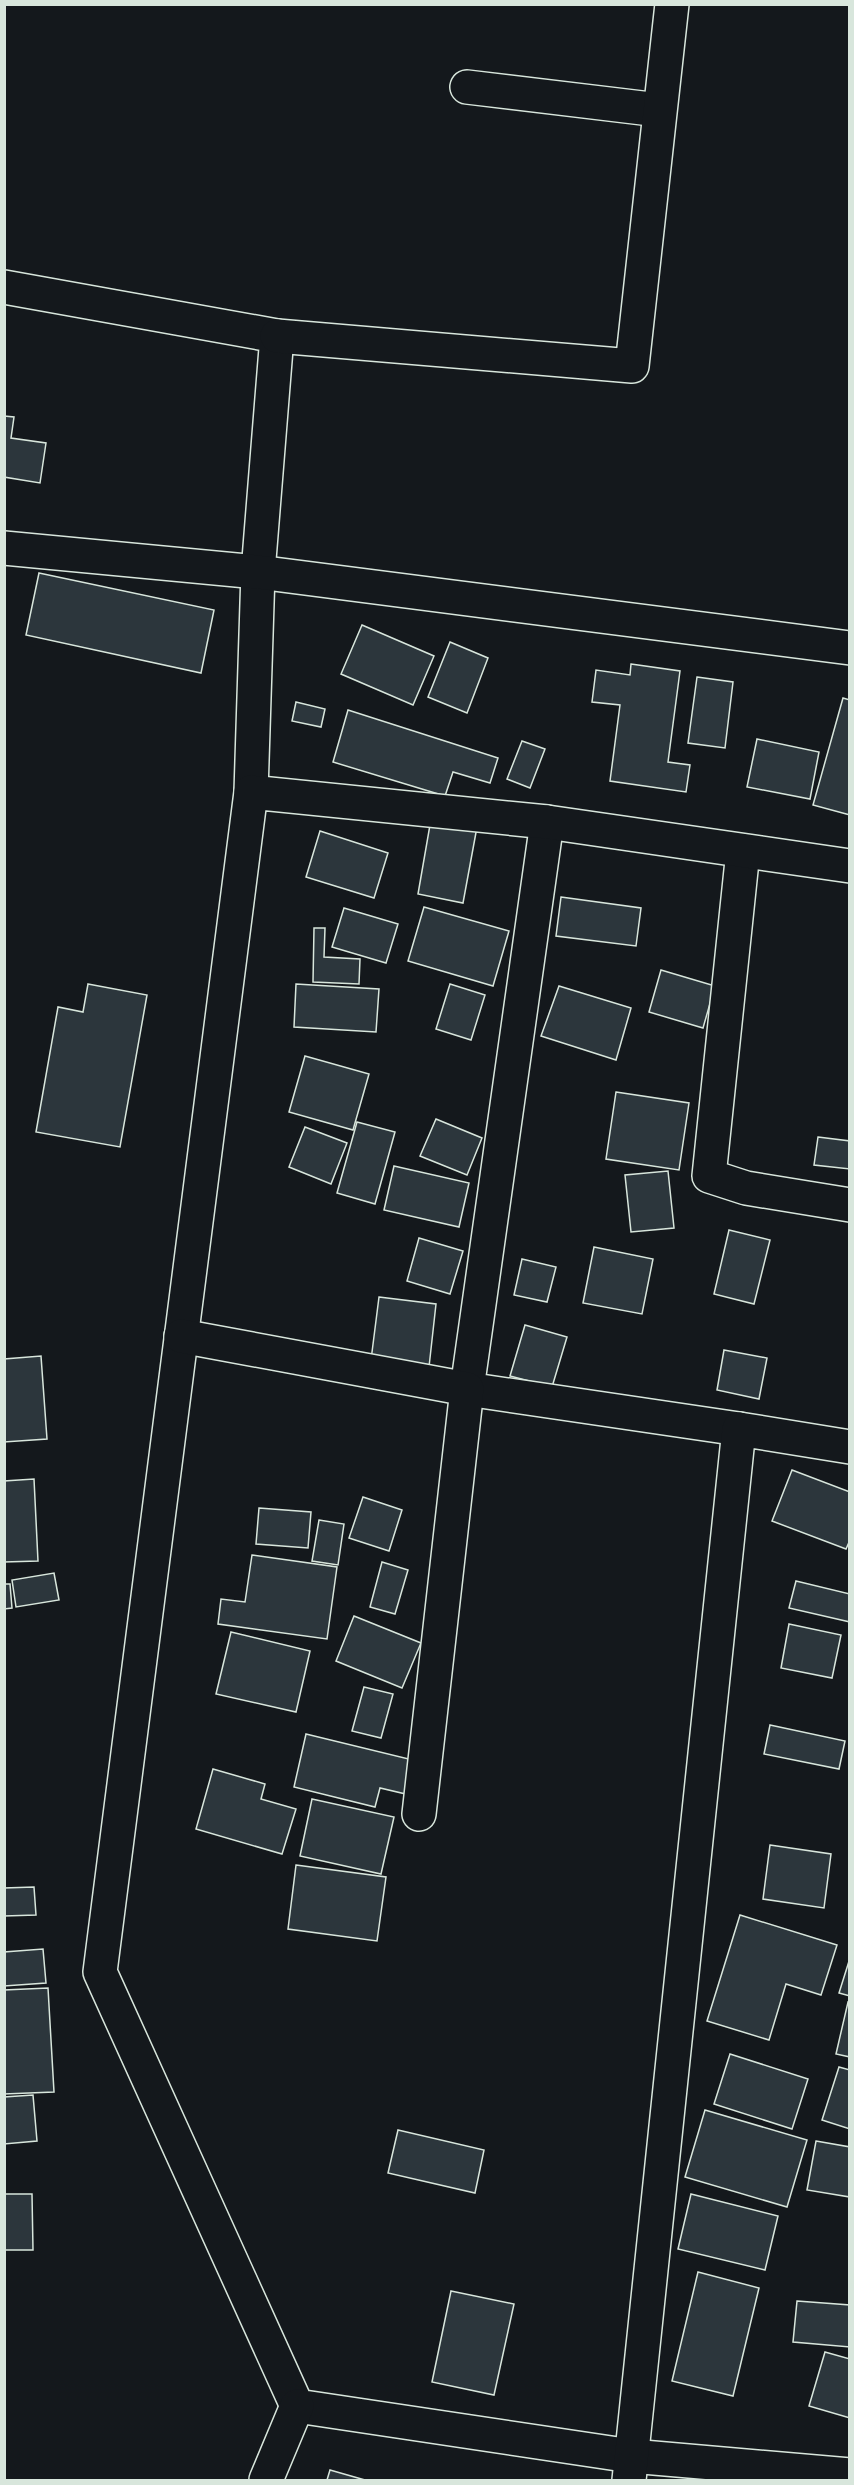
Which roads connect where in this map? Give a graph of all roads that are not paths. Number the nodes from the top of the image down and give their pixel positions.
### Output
1 (672, 4) edge
2 (467, 87) dead end
3 (659, 110) junction
4 (4, 288) edge
5 (277, 336) junction
6 (4, 548) edge
7 (258, 572) junction
8 (849, 648) edge
9 (251, 792) junction
10 (547, 822) junction
11 (744, 851) junction
12 (849, 866) edge
13 (849, 1205) edge
14 (181, 1336) junction
15 (467, 1389) junction
16 (739, 1429) junction
17 (849, 1447) edge
18 (419, 1814) dead end
19 (297, 2406) junction
20 (630, 2468) edge
21 (849, 2475) edge
22 (266, 2481) edge

1 - 3 street
2 - 3 street
3 - 5 street
4 - 5 street
5 - 7 street
6 - 7 street
7 - 8 street
7 - 9 street
9 - 10 street
9 - 14 street
10 - 11 street
10 - 15 street
11 - 12 street
11 - 13 street
14 - 15 street
14 - 19 street
15 - 16 street
15 - 18 street
16 - 17 street
16 - 20 street
19 - 20 street
19 - 22 street
20 - 21 street

